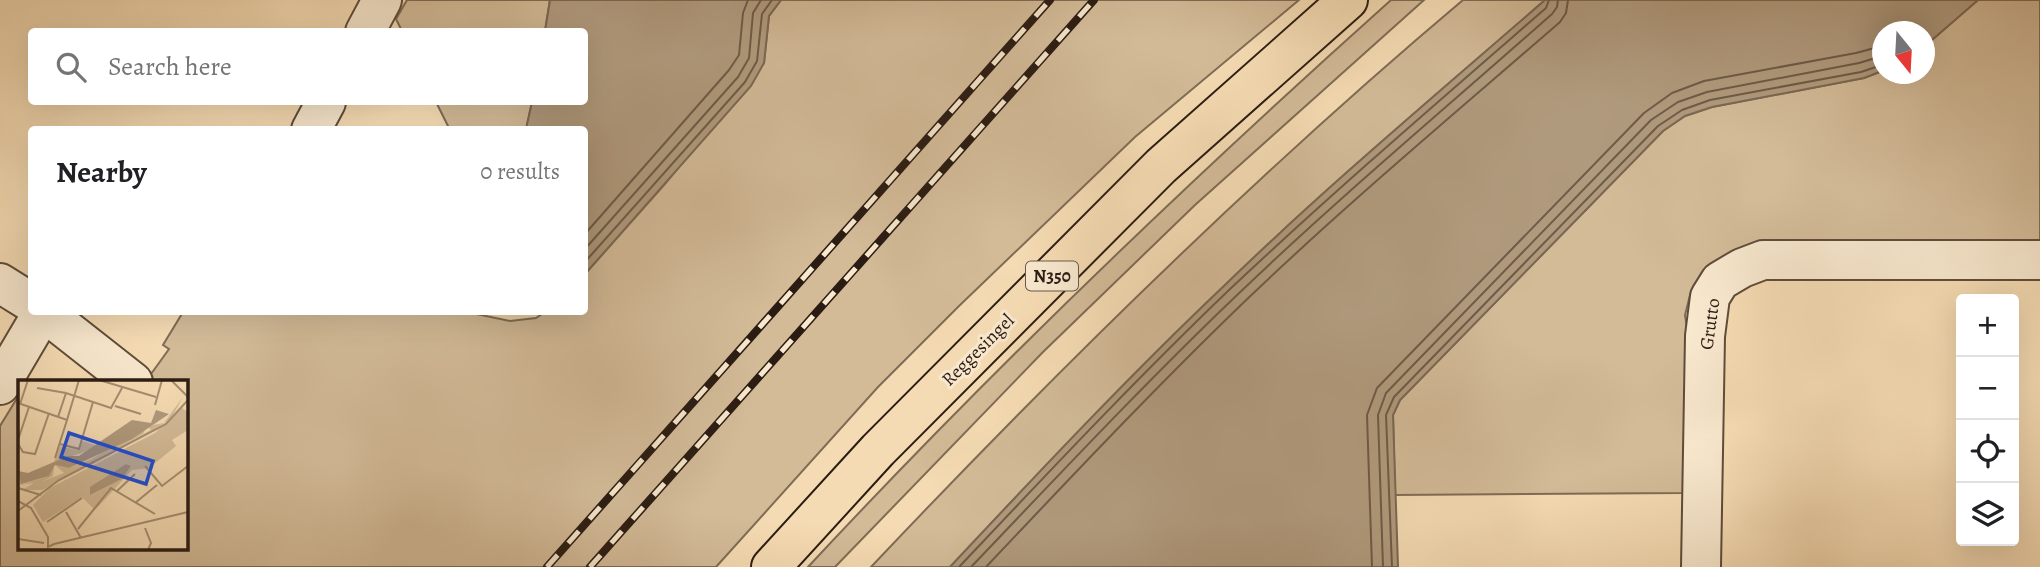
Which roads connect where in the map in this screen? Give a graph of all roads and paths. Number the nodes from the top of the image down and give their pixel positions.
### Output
1 (382, 0) edge
2 (1348, 0) edge
3 (367, 28) edge
4 (325, 105) edge
5 (313, 126) edge
6 (2040, 260) edge
7 (0, 283) edge
8 (28, 300) edge
9 (42, 315) edge
10 (48, 315) edge
11 (130, 380) edge
12 (0, 385) edge
13 (771, 567) edge
14 (1701, 567) edge

1 - 3 street
2 - 13 main road, Reggesingel / N350
4 - 5 street
6 - 14 street, Grutto
7 - 8 street
9 - 12 street
10 - 11 street

